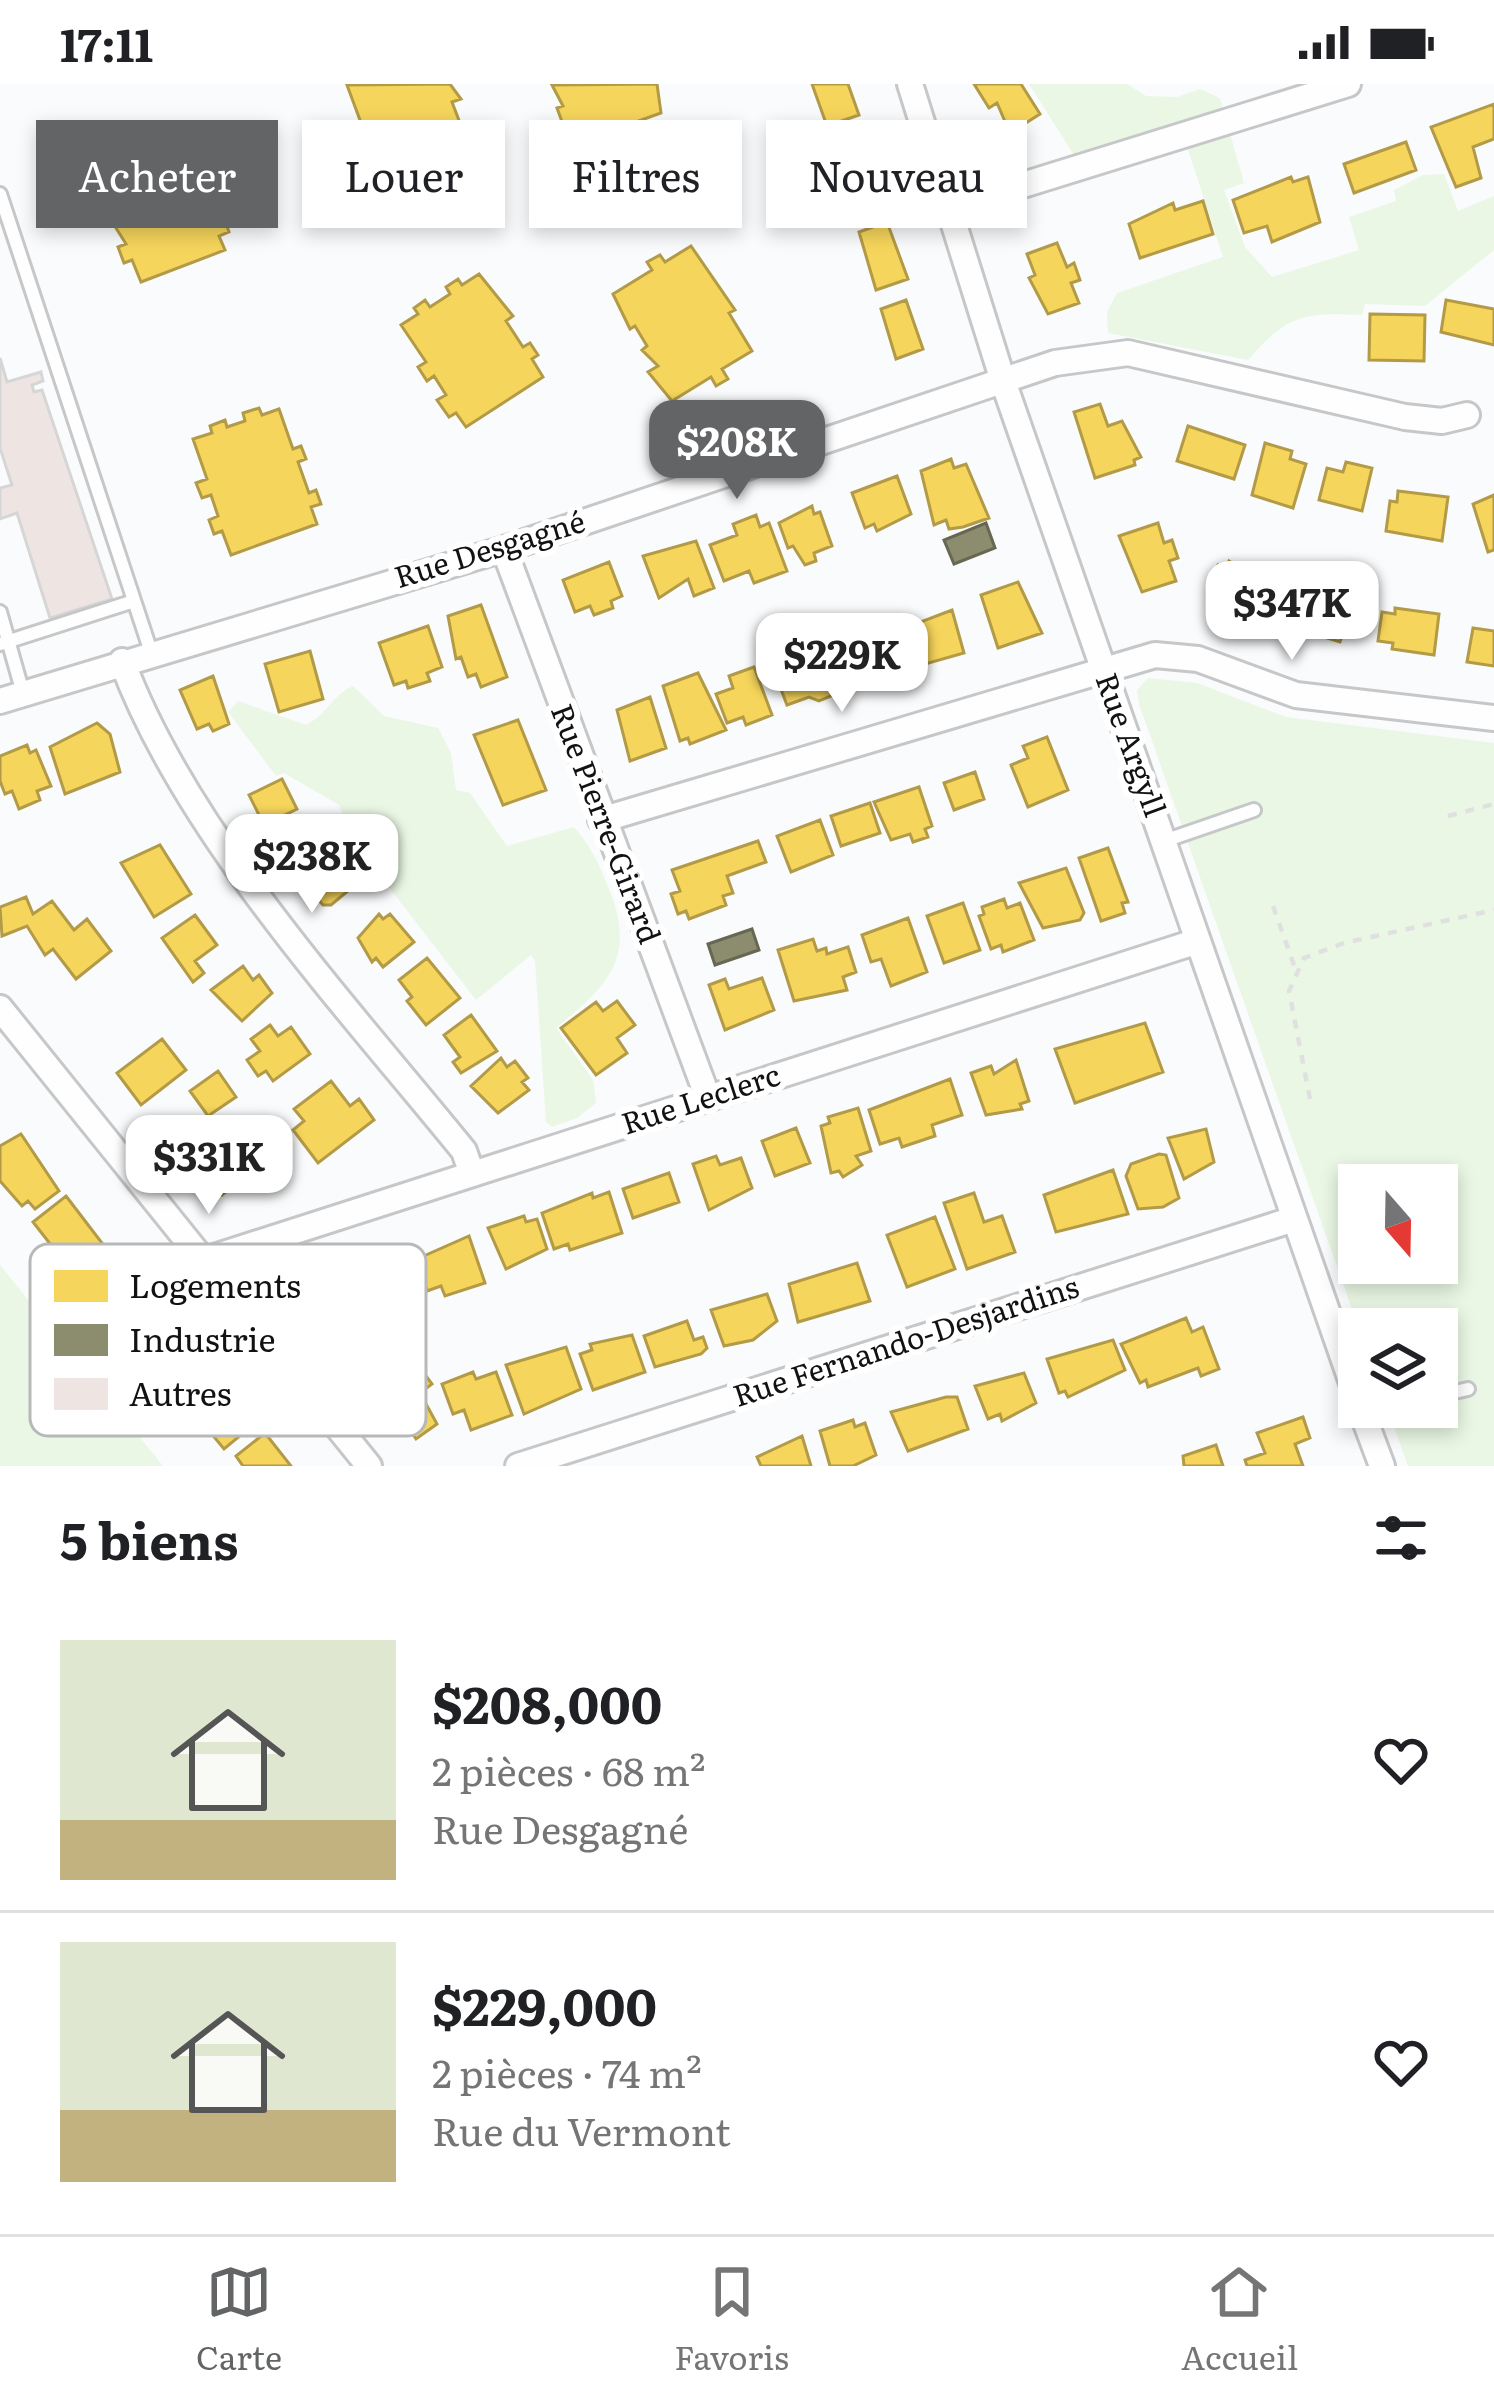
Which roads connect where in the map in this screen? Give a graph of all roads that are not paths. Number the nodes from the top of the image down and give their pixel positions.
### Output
1 (910, 84) edge
2 (1339, 85) edge
3 (1279, 94) edge
4 (922, 120) edge
5 (1027, 181) edge
6 (0, 194) edge
7 (958, 228) edge
8 (1003, 381) junction
9 (1467, 415) dead end
10 (504, 548) junction
11 (134, 601) junction
12 (0, 613) edge
13 (4, 643) edge
14 (151, 652) junction
15 (122, 661) junction
16 (1102, 668) junction
17 (12, 697) edge
18 (1494, 718) edge
19 (1254, 810) dead end
20 (602, 820) junction
21 (1164, 841) junction
22 (1198, 941) junction
23 (0, 1008) edge
24 (708, 1098) junction
25 (472, 1174) junction
26 (1294, 1219) junction
27 (192, 1244) edge
28 (255, 1244) edge
29 (1338, 1343) edge
30 (1468, 1389) dead end
31 (1458, 1391) edge
32 (1368, 1428) edge
33 (345, 1436) edge
34 (369, 1466) edge
35 (518, 1466) edge
36 (1382, 1466) edge

1 - 4 street, Rue Argyll
2 - 3 street
3 - 5 street
6 - 11 lane
7 - 8 street, Rue Argyll
8 - 9 street, Rue Desgagné
8 - 10 street, Rue Desgagné
8 - 16 street, Rue Argyll
10 - 14 street, Rue Desgagné
10 - 20 street, Rue Pierre-Girard
11 - 13 lane
11 - 14 lane
12 - 13 lane
13 - 17 lane
14 - 15 street, Rue Desgagné
15 - 17 street, Rue Desgagné
15 - 25 street
16 - 18 street
16 - 20 street
16 - 21 street, Rue Argyll
19 - 21 lane
20 - 24 street, Rue Pierre-Girard
21 - 22 street, Rue Argyll
22 - 24 street, Rue Leclerc
22 - 26 street, Rue Argyll
23 - 27 street
24 - 25 street, Rue Leclerc
25 - 28 street, Rue Leclerc
26 - 29 street, Rue Argyll
26 - 35 street, Rue Fernando-Desjardins
30 - 31 lane
32 - 36 street, Rue Argyll
33 - 34 street

